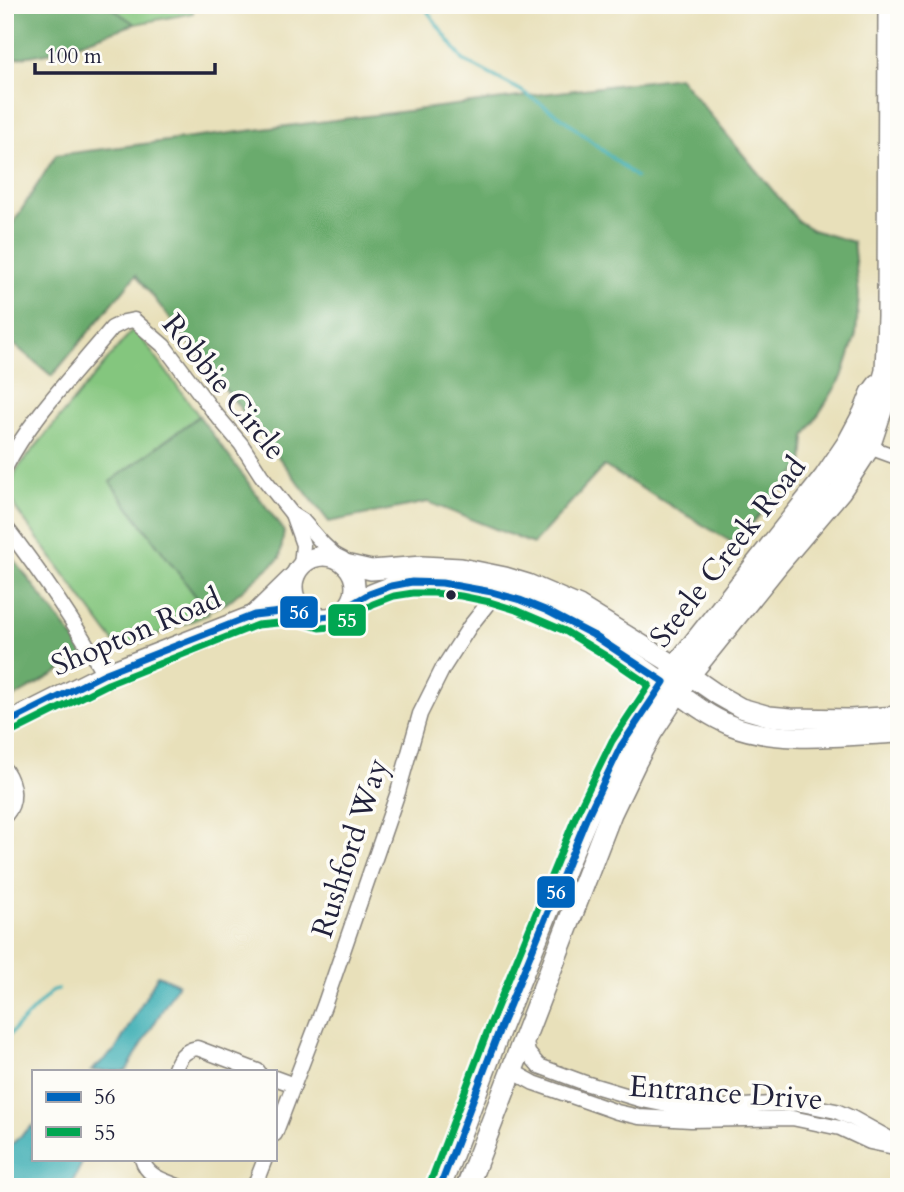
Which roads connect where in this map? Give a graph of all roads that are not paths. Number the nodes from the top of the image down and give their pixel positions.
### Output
1 (889, 5) edge
2 (884, 378) junction
3 (869, 447) junction
4 (899, 458) edge
5 (5, 468) edge
6 (292, 514) junction
7 (5, 526) edge
8 (342, 562) junction
9 (298, 570) junction
10 (497, 592) junction
11 (350, 604) junction
12 (306, 612) junction
13 (254, 615) junction
14 (104, 674) junction
15 (677, 679) junction
16 (899, 716) edge
17 (5, 724) edge
18 (899, 733) edge
19 (5, 770) edge
20 (5, 816) edge
21 (553, 901) junction
22 (525, 1037) junction
23 (487, 1066) junction
24 (174, 1070) edge
25 (255, 1070) edge
26 (512, 1071) junction
27 (276, 1078) edge
28 (294, 1085) junction
29 (276, 1131) edge
30 (899, 1146) edge
31 (142, 1160) edge
32 (265, 1160) edge
33 (180, 1187) edge
34 (254, 1187) edge
35 (440, 1187) edge
36 (460, 1187) edge
37 (467, 1187) edge

1 - 2 main road, Steele Creek Road
2 - 3 main road, Steele Creek Road
2 - 15 main road, Steele Creek Road
3 - 4 street
3 - 15 main road, Steele Creek Road
5 - 6 street, Robbie Circle
6 - 8 street, Robbie Circle
6 - 9 street, Robbie Circle
7 - 14 street
8 - 9 street
8 - 11 street
8 - 15 street
9 - 12 street
9 - 13 street, Shopton Road
10 - 11 street
10 - 15 street
10 - 28 street, Rushford Way
11 - 12 street
12 - 13 street, Shopton Road
13 - 14 street, Shopton Road
14 - 17 street, Shopton Road
15 - 16 street
15 - 18 street
15 - 21 main road, Steele Creek Road
15 - 22 main road, Steele Creek Road
19 - 20 street
21 - 23 main road, Steele Creek Road
21 - 26 main road
22 - 26 main road, Steele Creek Road
22 - 30 street, Entrance Drive
23 - 35 main road, Steele Creek Road
23 - 36 main road
24 - 25 street
26 - 30 street, Entrance Drive
26 - 37 main road, Steele Creek Road
27 - 28 street
28 - 29 street, Rushford Way
31 - 33 street
32 - 34 street

